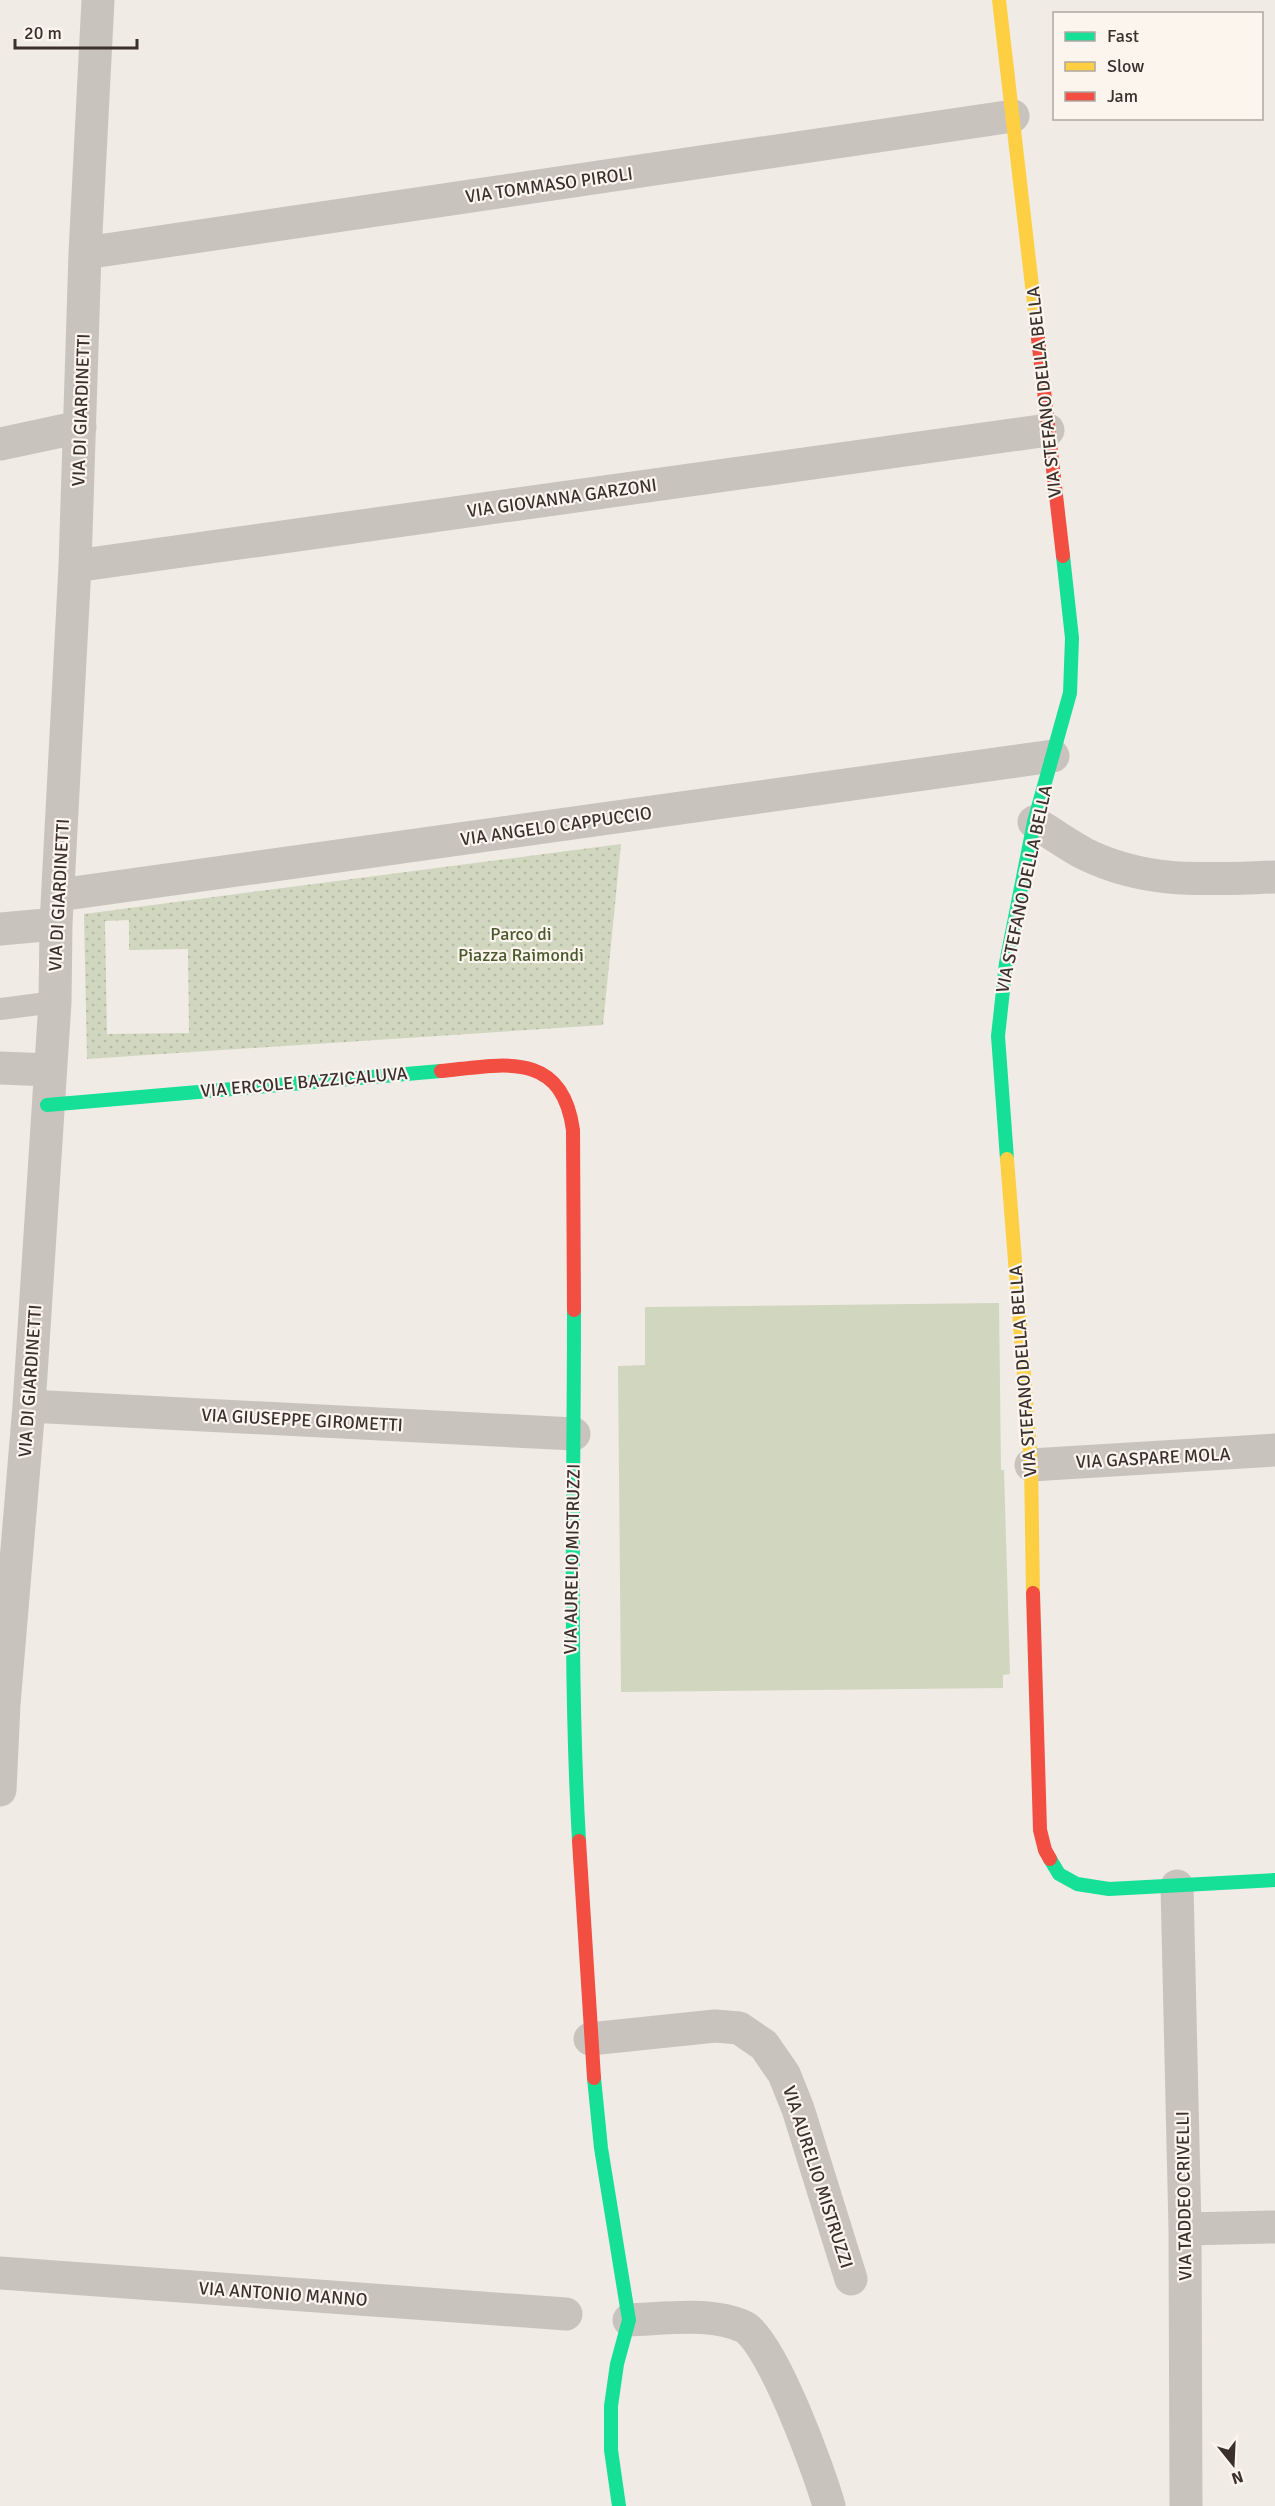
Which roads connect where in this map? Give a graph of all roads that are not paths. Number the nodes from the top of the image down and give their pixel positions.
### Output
1 (98, 0) edge
2 (999, 0) edge
3 (1013, 116) junction
4 (86, 253) junction
5 (80, 427) junction
6 (1048, 430) junction
7 (0, 444) edge
8 (75, 566) junction
9 (1053, 756) junction
10 (1034, 822) junction
11 (1275, 878) edge
12 (58, 910) junction
13 (0, 929) edge
14 (55, 1002) junction
15 (0, 1009) edge
16 (0, 1068) edge
17 (50, 1070) junction
18 (555, 1083) joint
19 (47, 1105) junction
20 (29, 1406) junction
21 (574, 1434) junction
22 (1275, 1450) edge
23 (1031, 1465) junction
24 (2, 1704) edge
25 (0, 1790) edge
26 (1275, 1880) edge
27 (1177, 1886) junction
28 (590, 2039) junction
29 (1275, 2227) edge
30 (1185, 2229) junction
31 (0, 2273) edge
32 (851, 2279) dead end
33 (566, 2314) dead end
34 (628, 2320) junction
35 (619, 2506) edge
36 (829, 2506) edge
37 (1186, 2506) edge

1 - 4 street, VIA DI GIARDINETTI
2 - 3 street, VIA STEFANO DELLA BELLA
3 - 4 street, VIA TOMMASO PIROLI
3 - 6 street, VIA STEFANO DELLA BELLA
4 - 5 street, VIA DI GIARDINETTI
5 - 7 street
5 - 8 street, VIA DI GIARDINETTI
6 - 8 street, VIA GIOVANNA GARZONI
6 - 9 street, VIA STEFANO DELLA BELLA
8 - 12 street, VIA DI GIARDINETTI
9 - 10 street, VIA STEFANO DELLA BELLA
9 - 12 street, VIA ANGELO CAPPUCCIO
10 - 11 street
10 - 23 street, VIA STEFANO DELLA BELLA
12 - 13 street, VIA ANGELO CAPPUCCIO
12 - 14 street, VIA DI GIARDINETTI
14 - 15 lane
14 - 17 street, VIA DI GIARDINETTI
16 - 17 street
17 - 19 street, VIA DI GIARDINETTI
18 - 19 street, VIA ERCOLE BAZZICALUVA
18 - 21 street, VIA AURELIO MISTRUZZI
19 - 20 street, VIA DI GIARDINETTI
20 - 21 street, VIA GIUSEPPE GIROMETTI
20 - 24 street, VIA DI GIARDINETTI
21 - 28 street, VIA AURELIO MISTRUZZI
22 - 23 street, VIA GASPARE MOLA
23 - 27 street, VIA STEFANO DELLA BELLA
24 - 25 street, VIA DI GIARDINETTI
26 - 27 street, VIA STEFANO DELLA BELLA
27 - 30 street, VIA TADDEO CRIVELLI
28 - 32 street, VIA AURELIO MISTRUZZI
28 - 34 street, VIA AURELIO MISTRUZZI
29 - 30 street
30 - 37 street, VIA TADDEO CRIVELLI
31 - 33 street, VIA ANTONIO MANNO
34 - 35 street, VIA AURELIO MISTRUZZI
34 - 36 street

